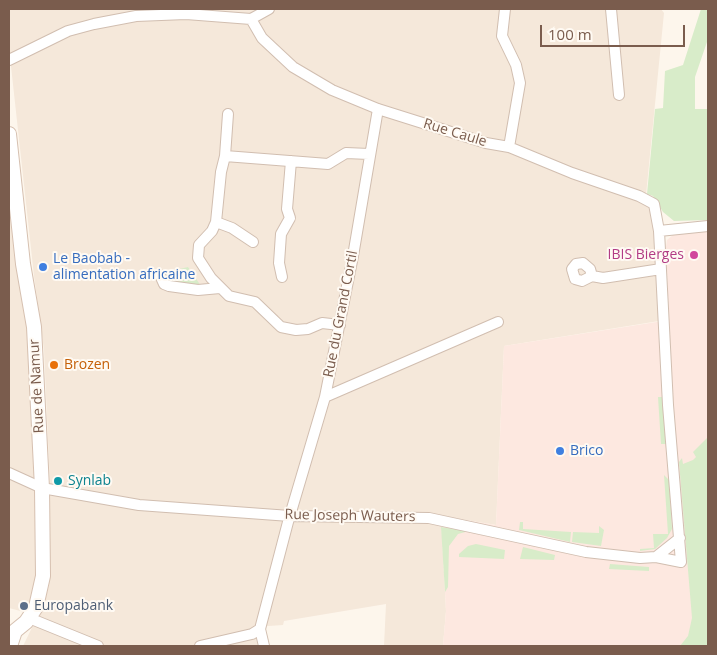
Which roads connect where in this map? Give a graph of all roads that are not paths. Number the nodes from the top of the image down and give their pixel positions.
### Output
1 (269, 9) edge
2 (506, 9) edge
3 (611, 9) edge
4 (251, 19) junction
5 (9, 60) edge
6 (619, 94) dead end
7 (378, 110) junction
8 (228, 114) dead end
9 (9, 134) edge
10 (509, 147) junction
11 (369, 154) junction
12 (225, 156) junction
13 (291, 161) junction
14 (216, 222) junction
15 (708, 226) edge
16 (659, 231) junction
17 (253, 242) dead end
18 (661, 269) junction
19 (160, 275) dead end
20 (592, 276) dead end
21 (282, 277) dead end
22 (220, 288) junction
23 (498, 322) dead end
24 (340, 325) junction
25 (325, 397) junction
26 (9, 472) edge
27 (42, 488) junction
28 (290, 516) junction
29 (680, 538) junction
30 (656, 556) junction
31 (29, 618) junction
32 (12, 626) edge
33 (260, 629) junction
34 (10, 646) edge
35 (98, 646) edge
36 (200, 646) edge
37 (264, 646) edge

1 - 4 street
2 - 10 street
3 - 6 street
4 - 5 street
4 - 7 street, Rue Caule
7 - 10 street, Rue Caule
7 - 11 street, Rue du Grand Cortil
8 - 12 street
9 - 27 street, Rue de Namur
10 - 16 street, Rue Caule
11 - 13 street
11 - 24 street, Rue du Grand Cortil
12 - 13 street
12 - 14 street
13 - 21 street
14 - 17 street
14 - 22 street
15 - 16 street
16 - 18 street, Rue Joseph Wauters
18 - 20 street
18 - 29 street, Rue Joseph Wauters
19 - 22 street
22 - 24 street
23 - 25 street
24 - 25 street, Rue du Grand Cortil
25 - 28 street, Rue du Grand Cortil
26 - 27 street, Rue Joseph Wauters
27 - 28 street, Rue Joseph Wauters
27 - 31 street, Rue de Namur
28 - 30 street, Rue Joseph Wauters
28 - 33 street, Rue du Grand Cortil
29 - 30 street
29 - 30 street, Rue Joseph Wauters
31 - 32 street, Rue de Namur
31 - 35 street
32 - 34 street
33 - 36 street
33 - 37 street

